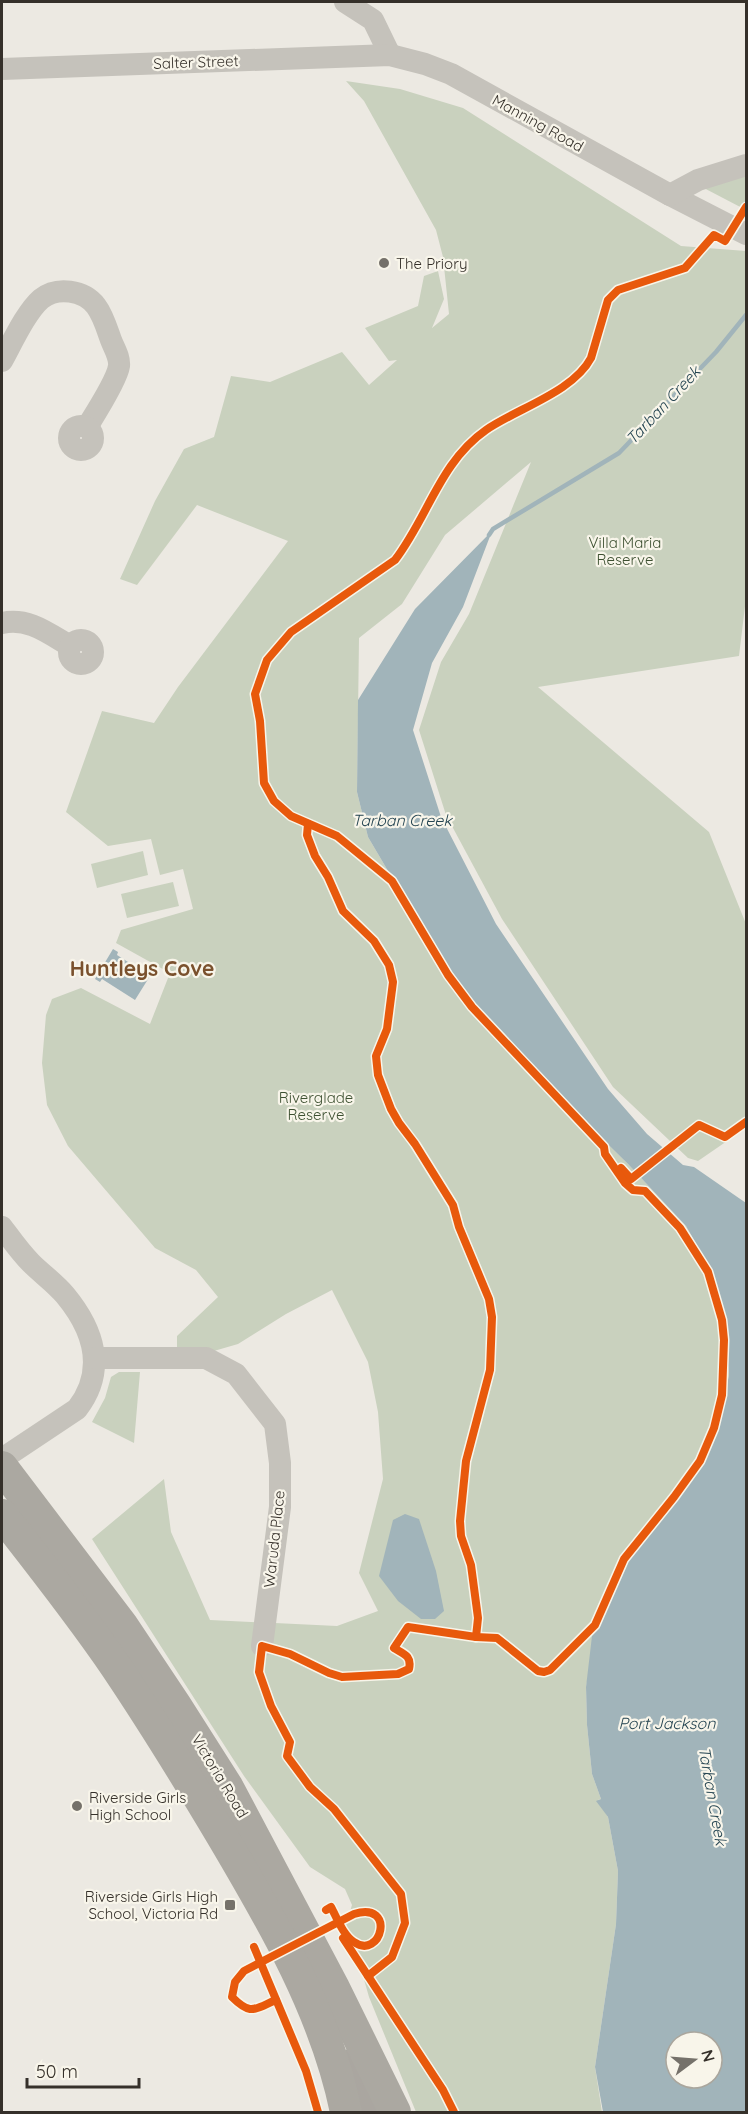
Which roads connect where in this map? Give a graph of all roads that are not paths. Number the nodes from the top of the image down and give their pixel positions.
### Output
1 (345, 2) edge
2 (390, 55) junction
3 (2, 69) edge
4 (747, 165) edge
5 (670, 195) junction
6 (747, 234) edge
7 (2, 361) edge
8 (87, 427) dead end
9 (2, 623) edge
10 (70, 646) dead end
11 (2, 1227) edge
12 (96, 1358) junction
13 (2, 1459) edge
14 (2, 1467) edge
15 (2, 1515) edge
16 (262, 1646) dead end
17 (315, 1951) junction
18 (346, 2112) edge
19 (373, 2112) edge
20 (395, 2112) edge

1 - 2 street
2 - 3 street, Salter Street
2 - 5 street, Manning Road
4 - 5 street
5 - 6 street, Manning Road
7 - 8 street
9 - 10 street
11 - 12 street
12 - 13 street
12 - 16 street, Waruda Place
14 - 17 highway, Victoria Road
15 - 18 highway, Victoria Road
17 - 19 main road
17 - 20 highway, Victoria Road

